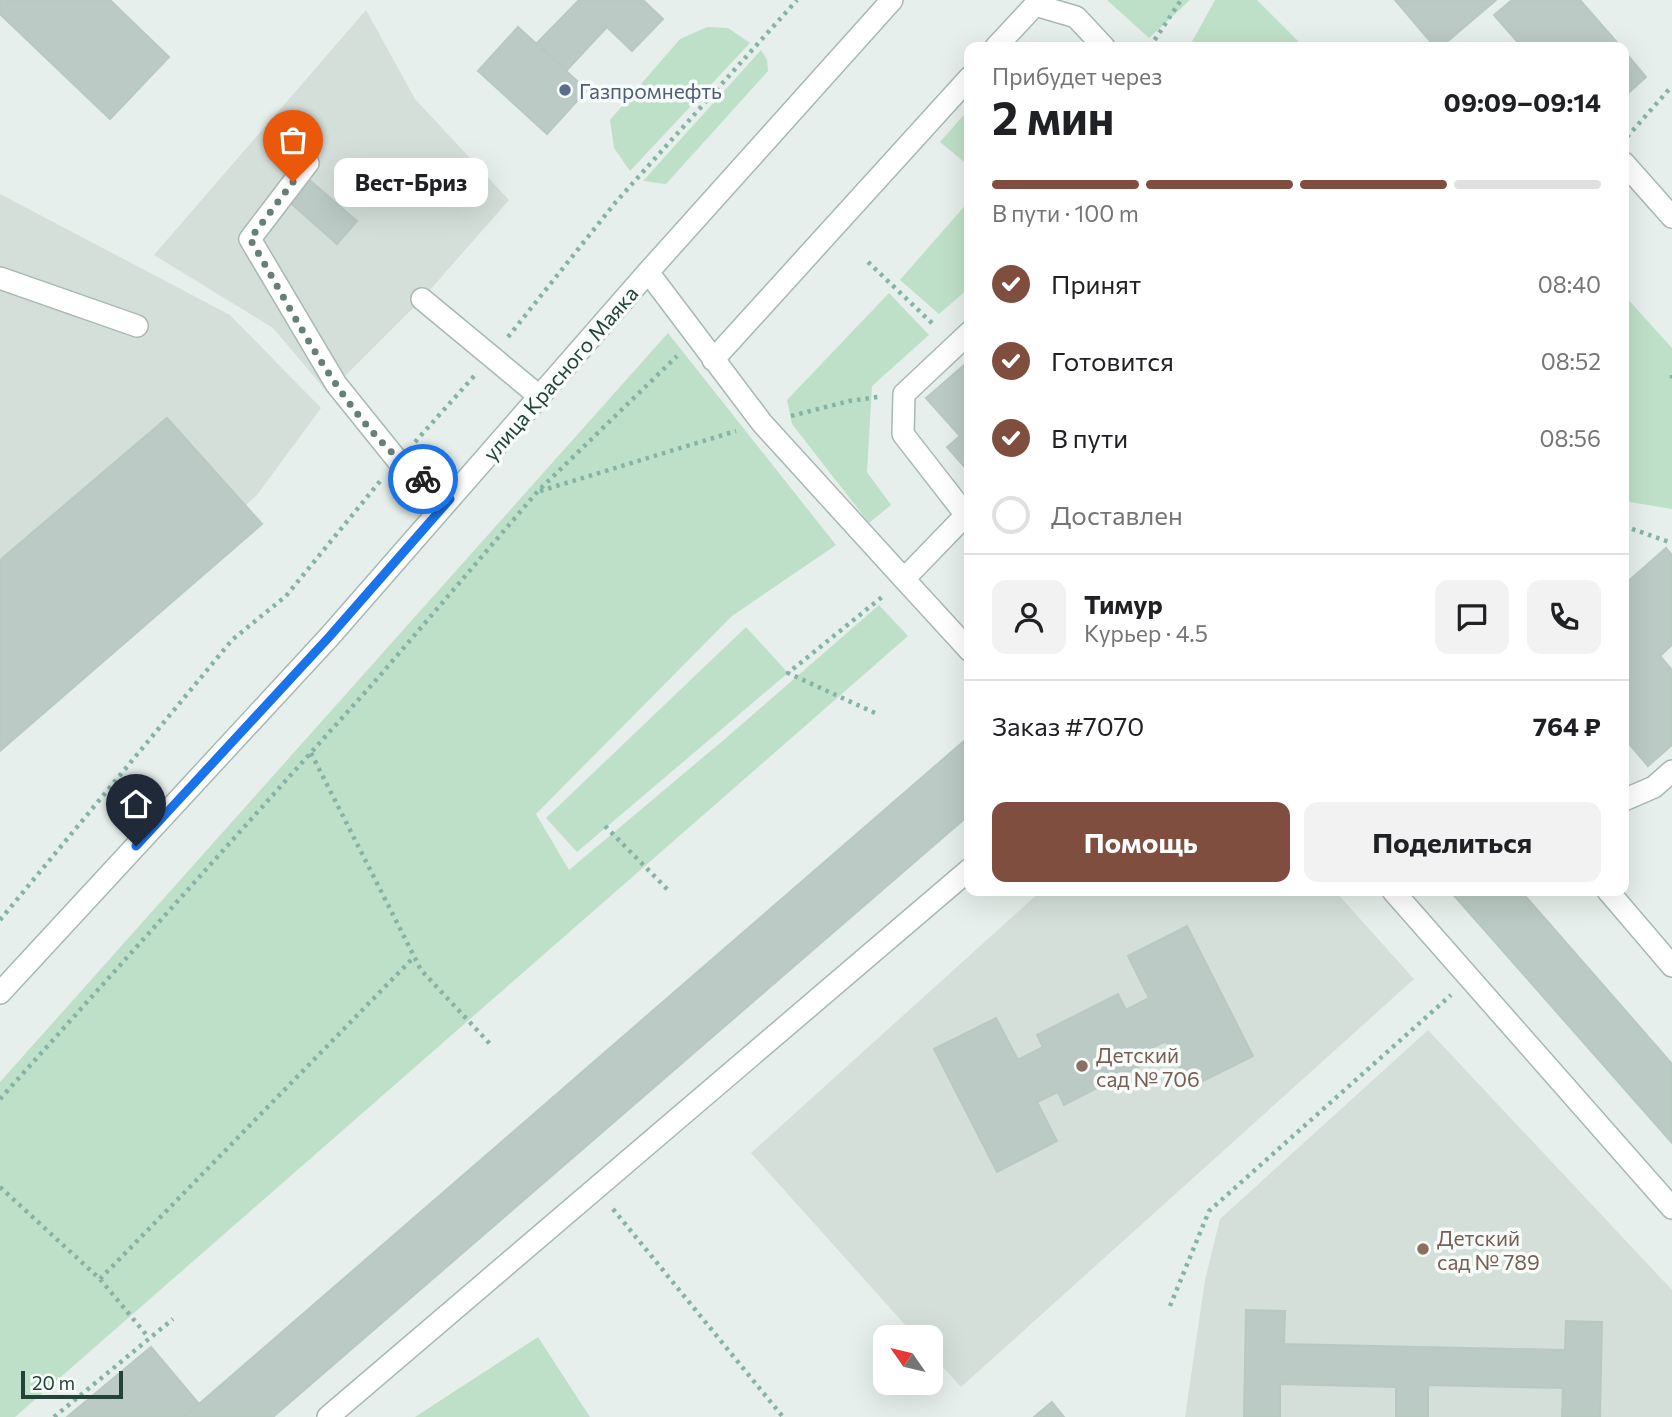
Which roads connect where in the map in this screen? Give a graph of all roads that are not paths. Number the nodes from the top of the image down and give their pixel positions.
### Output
1 (892, 0) edge
2 (1001, 42) edge
3 (1099, 42) edge
4 (964, 84) edge
5 (308, 163) dead end
6 (1629, 169) edge
7 (1672, 217) edge
8 (648, 272) junction
9 (0, 278) edge
10 (422, 299) dead end
11 (137, 326) dead end
12 (962, 338) edge
13 (713, 360) junction
14 (539, 396) junction
15 (450, 499) junction
16 (964, 510) edge
17 (964, 519) edge
18 (904, 579) junction
19 (964, 644) edge
20 (1672, 771) edge
21 (1629, 798) edge
22 (964, 874) edge
23 (1397, 896) edge
24 (1612, 896) edge
25 (1672, 966) edge
26 (0, 993) edge
27 (1672, 1208) edge
28 (328, 1417) edge

1 - 8 street, улица Красного Маяка
2 - 3 street
4 - 13 street
5 - 15 street
6 - 7 street
8 - 13 street
8 - 14 street, улица Красного Маяка
9 - 11 street
10 - 14 street
12 - 16 street
13 - 18 street
14 - 15 street, улица Красного Маяка
15 - 26 street, улица Красного Маяка
17 - 18 street
18 - 19 street
20 - 21 street
22 - 28 street
23 - 27 street
24 - 25 street

